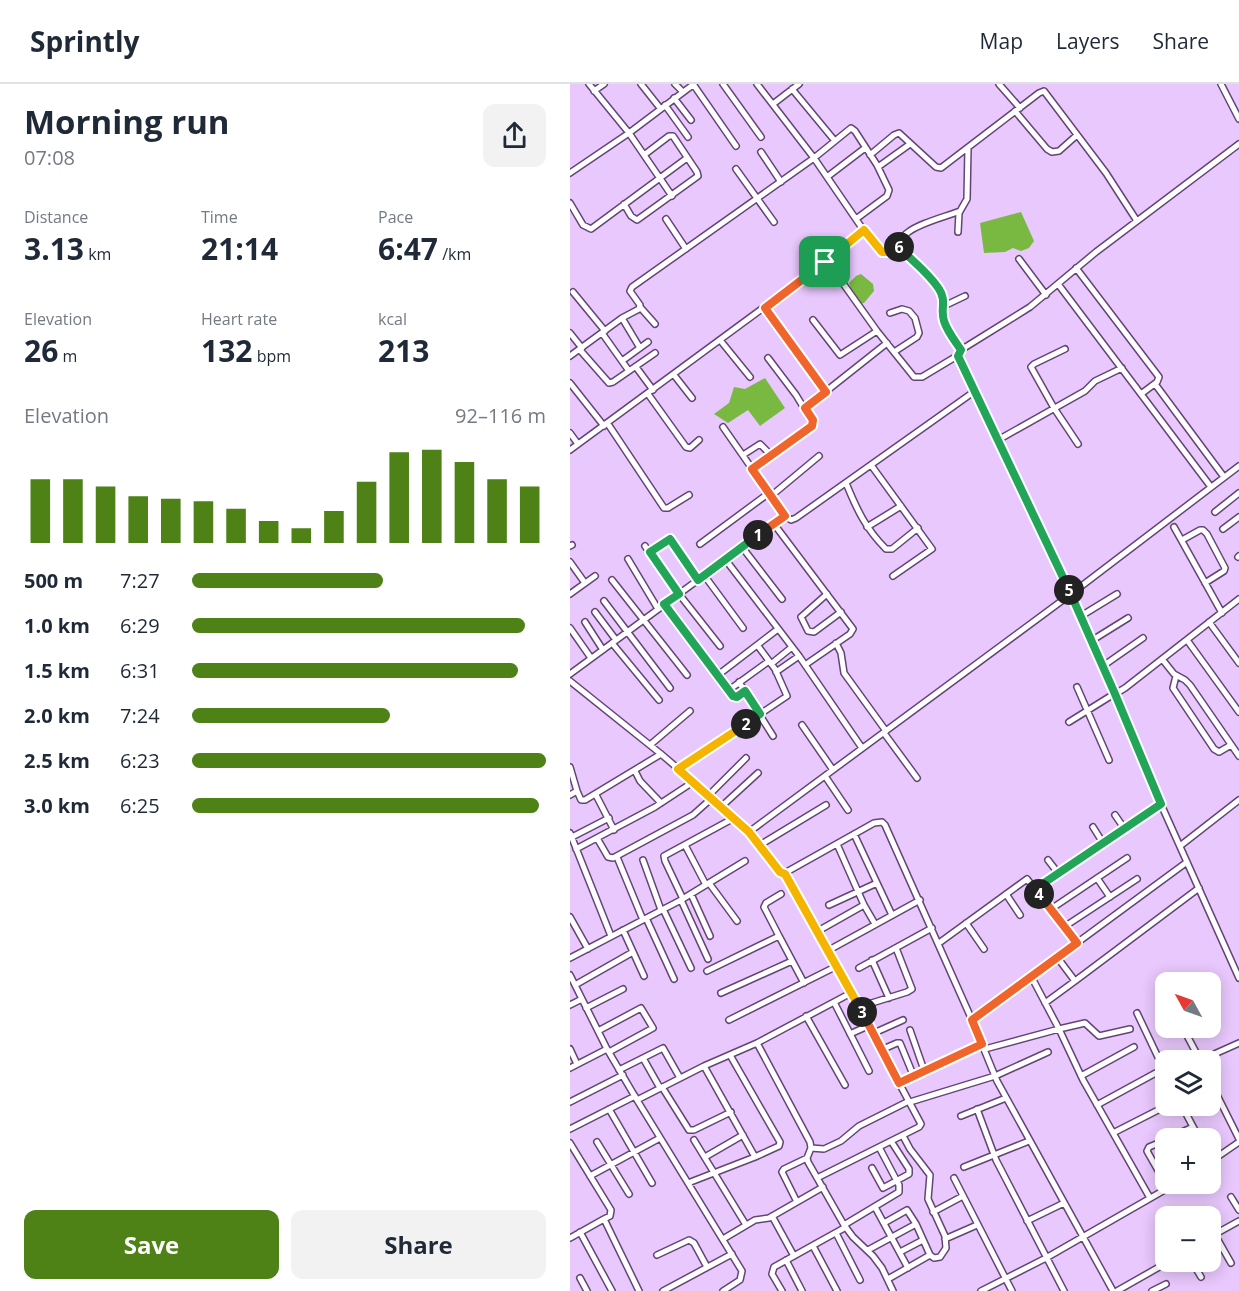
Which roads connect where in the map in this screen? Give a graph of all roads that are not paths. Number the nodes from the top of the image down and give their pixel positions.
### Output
1 (589, 84) edge
2 (604, 84) edge
3 (641, 84) edge
4 (675, 84) edge
5 (694, 84) edge
6 (723, 84) edge
7 (757, 84) edge
8 (799, 84) edge
9 (999, 84) edge
10 (1221, 84) edge
11 (792, 89) junction
12 (594, 91) junction
13 (682, 92) junction
14 (674, 98) junction
15 (773, 104) junction
16 (663, 107) junction
17 (1018, 109) junction
18 (1239, 119) edge
19 (690, 120) dead end
20 (629, 133) junction
21 (1077, 135) junction
22 (688, 137) dead end
23 (761, 137) dead end
24 (834, 141) junction
25 (910, 144) junction
26 (1239, 144) edge
27 (736, 146) dead end
28 (865, 148) junction
29 (968, 148) junction
30 (761, 152) dead end
31 (644, 155) junction
32 (870, 155) junction
33 (687, 158) junction
34 (814, 158) junction
35 (879, 167) junction
36 (736, 169) dead end
37 (570, 173) edge
38 (659, 177) junction
39 (827, 177) junction
40 (782, 182) junction
41 (672, 196) junction
42 (758, 199) junction
43 (570, 202) edge
44 (624, 204) junction
45 (960, 211) junction
46 (666, 219) dead end
47 (856, 219) junction
48 (1137, 221) junction
49 (774, 222) dead end
50 (864, 230) junction
51 (957, 232) dead end
52 (897, 245) junction
53 (686, 249) junction
54 (1019, 259) dead end
55 (827, 261) junction
56 (1076, 268) junction
57 (1058, 284) junction
58 (573, 292) dead end
59 (1046, 295) junction
60 (965, 296) dead end
61 (944, 306) junction
62 (640, 307) junction
63 (765, 308) junction
64 (890, 313) dead end
65 (622, 318) junction
66 (813, 320) dead end
67 (655, 324) dead end
68 (877, 331) junction
69 (603, 332) junction
70 (570, 333) edge
71 (720, 340) junction
72 (648, 342) dead end
73 (887, 343) junction
74 (640, 348) junction
75 (581, 349) junction
76 (1065, 349) dead end
77 (894, 352) junction
78 (655, 353) dead end
79 (959, 353) junction
80 (570, 356) edge
81 (768, 358) dead end
82 (622, 361) junction
83 (636, 367) junction
84 (1122, 368) junction
85 (629, 371) junction
86 (674, 375) junction
87 (750, 377) dead end
88 (570, 383) edge
89 (1155, 384) junction
90 (975, 391) junction
91 (651, 392) junction
92 (826, 392) junction
93 (1141, 394) junction
94 (692, 398) dead end
95 (805, 408) junction
96 (1054, 408) junction
97 (606, 425) junction
98 (723, 428) dead end
99 (570, 433) edge
100 (699, 440) dead end
101 (998, 440) junction
102 (578, 444) junction
103 (1078, 444) dead end
104 (570, 450) edge
105 (743, 455) junction
106 (771, 455) junction
107 (819, 456) dead end
108 (871, 465) junction
109 (1239, 466) edge
110 (752, 469) junction
111 (1224, 477) junction
112 (846, 483) junction
113 (1211, 487) junction
114 (1239, 493) edge
115 (770, 494) junction
116 (689, 495) dead end
117 (901, 506) junction
118 (1215, 512) dead end
119 (785, 516) junction
120 (1239, 517) edge
121 (774, 524) junction
122 (867, 527) junction
123 (1174, 527) dead end
124 (918, 528) junction
125 (1223, 529) dead end
126 (1182, 540) junction
127 (700, 544) dead end
128 (645, 546) dead end
129 (742, 548) junction
130 (650, 552) junction
131 (628, 559) dead end
132 (725, 560) junction
133 (570, 562) edge
134 (704, 575) junction
135 (596, 576) dead end
136 (893, 576) dead end
137 (612, 580) dead end
138 (698, 580) junction
139 (585, 583) junction
140 (1206, 583) junction
141 (570, 594) edge
142 (679, 594) junction
143 (827, 594) junction
144 (1071, 594) junction
145 (1117, 594) dead end
146 (782, 599) dead end
147 (1239, 599) edge
148 (604, 601) dead end
149 (664, 604) junction
150 (658, 609) junction
151 (595, 612) dead end
152 (841, 612) junction
153 (1222, 613) junction
154 (1081, 616) junction
155 (1128, 618) dead end
156 (643, 620) junction
157 (585, 622) dead end
158 (1209, 622) junction
159 (570, 628) edge
160 (743, 628) dead end
161 (778, 629) junction
162 (626, 633) junction
163 (1143, 638) dead end
164 (1091, 640) junction
165 (1187, 640) junction
166 (614, 642) junction
167 (836, 644) junction
168 (720, 646) dead end
169 (758, 646) junction
170 (792, 647) junction
171 (603, 650) junction
172 (799, 656) junction
173 (591, 658) junction
174 (1162, 659) junction
175 (770, 662) junction
176 (1239, 663) edge
177 (805, 665) junction
178 (1103, 666) junction
179 (776, 672) junction
180 (570, 674) edge
181 (687, 675) dead end
182 (718, 675) junction
183 (1176, 676) junction
184 (570, 681) edge
185 (739, 682) junction
186 (1077, 687) dead end
187 (670, 688) dead end
188 (729, 690) junction
189 (745, 691) junction
190 (1115, 694) junction
191 (659, 700) dead end
192 (690, 711) dead end
193 (1088, 711) junction
194 (1239, 712) edge
195 (760, 714) junction
196 (1069, 722) dead end
197 (802, 725) dead end
198 (885, 732) junction
199 (773, 736) dead end
200 (650, 745) junction
201 (1231, 745) junction
202 (862, 748) junction
203 (661, 754) junction
204 (1239, 756) edge
205 (746, 758) dead end
206 (1109, 760) dead end
207 (570, 767) edge
208 (678, 769) junction
209 (833, 770) junction
210 (635, 771) junction
211 (758, 773) dead end
212 (825, 776) junction
213 (916, 778) dead end
214 (693, 782) junction
215 (577, 791) junction
216 (570, 795) edge
217 (596, 795) junction
218 (710, 796) junction
219 (1239, 800) edge
220 (660, 803) junction
221 (1161, 804) junction
222 (826, 805) dead end
223 (722, 806) junction
224 (848, 810) dead end
225 (1115, 814) dead end
226 (609, 818) junction
227 (734, 818) junction
228 (1093, 827) dead end
229 (1124, 828) junction
230 (614, 830) junction
231 (749, 832) junction
232 (854, 834) junction
233 (571, 835) edge
234 (597, 838) junction
235 (1103, 843) junction
236 (837, 844) junction
237 (685, 845) junction
238 (760, 845) junction
239 (1180, 846) junction
240 (578, 852) junction
241 (617, 857) junction
242 (1127, 858) dead end
243 (570, 859) edge
244 (643, 860) dead end
245 (1048, 860) dead end
246 (745, 861) dead end
247 (1187, 862) junction
248 (1058, 873) junction
249 (785, 874) junction
250 (1097, 878) junction
251 (1137, 879) dead end
252 (877, 883) junction
253 (708, 884) junction
254 (1199, 888) junction
255 (1035, 889) junction
256 (858, 891) junction
257 (691, 894) junction
258 (781, 894) dead end
259 (1006, 894) junction
260 (1110, 897) junction
261 (682, 899) junction
262 (920, 900) junction
263 (829, 905) dead end
264 (864, 905) junction
265 (1051, 909) junction
266 (662, 910) junction
267 (892, 915) junction
268 (1020, 915) dead end
269 (570, 917) edge
270 (644, 919) junction
271 (737, 921) dead end
272 (966, 923) junction
273 (875, 924) junction
274 (1064, 927) junction
275 (932, 928) junction
276 (623, 930) junction
277 (818, 931) junction
278 (611, 936) junction
279 (710, 936) dead end
280 (779, 936) junction
281 (939, 943) junction
282 (1077, 943) junction
283 (897, 948) junction
284 (588, 949) junction
285 (984, 949) dead end
286 (829, 950) junction
287 (633, 952) junction
288 (1057, 957) junction
289 (570, 958) edge
290 (708, 959) dead end
291 (873, 960) junction
292 (792, 961) junction
293 (837, 966) junction
294 (691, 968) dead end
295 (859, 968) dead end
296 (707, 971) dead end
297 (570, 975) edge
298 (644, 976) dead end
299 (1031, 976) junction
300 (1239, 978) edge
301 (674, 979) dead end
302 (1075, 981) junction
303 (804, 983) junction
304 (575, 986) junction
305 (622, 989) dead end
306 (721, 993) dead end
307 (851, 993) junction
308 (889, 998) junction
309 (582, 999) junction
310 (834, 1002) junction
311 (1045, 1003) junction
312 (570, 1005) edge
313 (859, 1007) junction
314 (586, 1008) junction
315 (1137, 1013) dead end
316 (806, 1016) junction
317 (729, 1020) dead end
318 (903, 1020) dead end
319 (972, 1020) junction
320 (870, 1025) junction
321 (1059, 1029) junction
322 (1130, 1029) dead end
323 (598, 1030) junction
324 (909, 1030) dead end
325 (874, 1033) junction
326 (850, 1034) junction
327 (757, 1043) junction
328 (1239, 1043) edge
329 (983, 1047) junction
330 (1134, 1047) dead end
331 (570, 1049) edge
332 (608, 1050) junction
333 (881, 1050) junction
334 (1221, 1051) edge
335 (1048, 1052) dead end
336 (1155, 1052) edge
337 (730, 1055) junction
338 (643, 1058) junction
339 (578, 1064) junction
340 (704, 1066) junction
341 (570, 1068) edge
342 (869, 1071) dead end
343 (621, 1072) junction
344 (925, 1072) junction
345 (995, 1076) junction
346 (1081, 1076) junction
347 (1155, 1076) edge
348 (914, 1077) junction
349 (680, 1078) junction
350 (899, 1083) junction
351 (845, 1085) dead end
352 (661, 1088) junction
353 (636, 1098) junction
354 (1006, 1098) junction
355 (570, 1102) edge
356 (909, 1102) junction
357 (1221, 1104) edge
358 (1097, 1105) junction
359 (609, 1109) junction
360 (977, 1109) junction
361 (730, 1112) junction
362 (1155, 1112) edge
363 (961, 1116) dead end
364 (1187, 1116) edge
365 (1193, 1127) edge
366 (570, 1129) edge
367 (1113, 1133) junction
368 (743, 1135) junction
369 (903, 1136) junction
370 (660, 1138) junction
371 (694, 1140) dead end
372 (1029, 1141) junction
373 (1239, 1141) edge
374 (597, 1142) dead end
375 (891, 1142) junction
376 (570, 1143) edge
377 (1155, 1144) edge
378 (879, 1147) junction
379 (811, 1149) junction
380 (634, 1152) junction
381 (1221, 1154) edge
382 (994, 1155) junction
383 (754, 1156) junction
384 (705, 1157) junction
385 (807, 1158) junction
386 (611, 1165) junction
387 (1155, 1165) edge
388 (964, 1167) dead end
389 (872, 1168) dead end
390 (716, 1174) junction
391 (590, 1176) junction
392 (817, 1178) junction
393 (954, 1178) dead end
394 (897, 1182) junction
395 (652, 1183) dead end
396 (688, 1183) junction
397 (823, 1187) junction
398 (629, 1194) dead end
399 (1157, 1194) edge
400 (963, 1196) junction
401 (1231, 1197) dead end
402 (1150, 1198) junction
403 (797, 1202) junction
404 (1064, 1203) junction
405 (875, 1207) junction
406 (1239, 1210) edge
407 (933, 1212) junction
408 (772, 1216) junction
409 (604, 1219) junction
410 (1027, 1221) junction
411 (1239, 1221) edge
412 (884, 1223) junction
413 (916, 1224) junction
414 (746, 1225) junction
415 (977, 1225) junction
416 (845, 1226) junction
417 (1221, 1231) edge
418 (580, 1232) junction
419 (836, 1233) junction
420 (892, 1237) junction
421 (1083, 1237) junction
422 (570, 1238) edge
423 (723, 1239) junction
424 (945, 1239) junction
425 (923, 1240) junction
426 (813, 1246) junction
427 (1221, 1248) edge
428 (868, 1250) junction
429 (900, 1252) junction
430 (732, 1254) junction
431 (657, 1255) dead end
432 (930, 1255) junction
433 (794, 1256) junction
434 (1046, 1258) junction
435 (786, 1260) junction
436 (1231, 1263) dead end
437 (707, 1267) junction
438 (908, 1268) junction
439 (1155, 1269) edge
440 (1198, 1272) edge
441 (1201, 1277) dead end
442 (580, 1278) dead end
443 (1005, 1278) junction
444 (888, 1279) junction
445 (860, 1280) dead end
446 (677, 1283) junction
447 (1166, 1284) dead end
448 (586, 1291) edge
449 (612, 1291) edge
450 (639, 1291) edge
451 (663, 1291) edge
452 (681, 1291) edge
453 (723, 1291) edge
454 (782, 1291) edge
455 (802, 1291) edge
456 (837, 1291) edge
457 (893, 1291) edge
458 (981, 1291) edge
459 (1012, 1291) edge
460 (1064, 1291) edge
461 (1115, 1291) edge
462 (1152, 1291) edge

1 - 12 street
2 - 12 street
3 - 16 street
4 - 13 street
5 - 13 street
5 - 27 street
6 - 23 street
7 - 15 street
8 - 11 street
9 - 17 street
10 - 18 street
11 - 15 street
11 - 24 street
12 - 20 street
13 - 14 street
14 - 16 street
14 - 19 street
15 - 34 street
16 - 20 street
16 - 22 street
17 - 21 street
17 - 21 street
17 - 29 street
20 - 31 street
20 - 37 street
21 - 48 street
24 - 28 street
24 - 34 street
25 - 29 street
25 - 32 street
25 - 35 street
26 - 48 street
28 - 32 street
28 - 39 street
29 - 45 street
30 - 40 street
31 - 33 street
31 - 38 street
32 - 35 street
33 - 38 street
33 - 41 street
34 - 39 street
34 - 40 street
35 - 47 street
36 - 42 street
38 - 41 street
38 - 44 street
39 - 47 street
40 - 42 street
41 - 44 street
42 - 49 street
42 - 53 street
43 - 44 street
45 - 51 street
45 - 52 street
46 - 53 street
47 - 50 street
48 - 56 street
50 - 52 street
50 - 55 street
52 - 61 street
53 - 62 street
54 - 59 street
55 - 63 street
55 - 68 street
56 - 57 street
56 - 89 street
57 - 59 street
57 - 84 street
58 - 69 street
59 - 79 street
60 - 61 street
61 - 79 street
62 - 65 street
62 - 67 street
63 - 71 street
63 - 92 street
64 - 77 street
65 - 69 street
65 - 74 street
66 - 68 street
68 - 73 street
69 - 75 street
69 - 82 street
70 - 75 street
71 - 86 street
71 - 87 street
72 - 74 street
73 - 77 street
73 - 92 street
74 - 82 street
75 - 80 street
75 - 85 street
76 - 96 street
77 - 79 street
78 - 83 street
79 - 90 street
81 - 95 street
82 - 85 street
83 - 85 street
83 - 91 street
84 - 93 street
84 - 96 street
86 - 91 street
86 - 94 street
88 - 97 street
89 - 93 street
89 - 111 street
90 - 101 street
90 - 108 street
91 - 97 street
91 - 100 street
92 - 95 street
93 - 113 street
95 - 106 street
96 - 101 street
96 - 103 street
97 - 102 street
97 - 116 street
98 - 105 street
99 - 102 street
101 - 144 street
102 - 104 street
105 - 106 street
105 - 110 street
106 - 110 street
107 - 115 street
108 - 112 street
108 - 117 street
109 - 111 street
110 - 115 street
111 - 113 street
112 - 119 street
112 - 122 street
113 - 144 street
114 - 118 street
115 - 119 street
115 - 127 street
117 - 122 street
117 - 124 street
119 - 121 street
120 - 125 street
121 - 129 street
121 - 143 street
122 - 124 street
123 - 126 street
124 - 136 street
126 - 140 street
126 - 140 street
128 - 130 street
129 - 132 street
129 - 146 street
130 - 138 street
130 - 142 street
131 - 150 street
132 - 134 street
132 - 161 street
133 - 139 street
134 - 138 street
134 - 160 street
135 - 139 street
137 - 156 street
138 - 142 street
139 - 141 street
140 - 153 street
142 - 149 street
142 - 168 street
143 - 152 street
143 - 152 street
144 - 154 street
144 - 198 street
145 - 154 street
147 - 153 street
148 - 162 street
149 - 150 street
149 - 182 street
150 - 156 street
151 - 166 street
152 - 167 street
153 - 158 street
154 - 164 street
155 - 164 street
156 - 162 street
156 - 181 street
157 - 171 street
158 - 165 street
158 - 176 street
159 - 173 street
161 - 169 street
161 - 170 street
162 - 166 street
162 - 187 street
163 - 178 street
164 - 178 street
165 - 174 street
165 - 194 street
166 - 171 street
166 - 191 street
167 - 177 street
167 - 198 street
169 - 175 street
169 - 182 street
170 - 172 street
170 - 175 street
171 - 173 street
172 - 177 street
172 - 179 street
173 - 180 street
174 - 183 street
174 - 190 street
175 - 179 street
175 - 185 street
177 - 202 street
178 - 190 street
179 - 195 street
182 - 188 street
183 - 201 street
183 - 201 street
184 - 200 street
185 - 188 street
185 - 189 street
186 - 193 street
188 - 189 street
189 - 195 street
190 - 193 street
190 - 221 street
192 - 200 street
193 - 196 street
193 - 206 street
195 - 199 street
195 - 208 street
197 - 209 street
198 - 202 street
198 - 213 street
200 - 203 street
201 - 204 street
202 - 209 street
203 - 208 street
203 - 210 street
205 - 218 street
207 - 215 street
208 - 214 street
209 - 212 street
210 - 217 street
210 - 220 street
211 - 223 street
212 - 224 street
212 - 231 street
214 - 218 street
214 - 220 street
215 - 216 street
215 - 217 street
217 - 226 street
218 - 223 street
218 - 241 street
219 - 239 street
220 - 230 street
221 - 229 street
221 - 239 street
222 - 238 street
223 - 227 street
225 - 229 street
226 - 230 street
226 - 233 street
227 - 231 street
227 - 237 street
228 - 235 street
229 - 235 street
230 - 234 street
231 - 238 street
232 - 236 street
232 - 252 street
232 - 262 street
233 - 240 street
234 - 240 street
234 - 241 street
235 - 248 street
236 - 249 street
236 - 256 street
237 - 253 street
237 - 261 street
238 - 249 street
239 - 247 street
240 - 243 street
240 - 278 street
241 - 270 street
242 - 250 street
244 - 266 street
245 - 248 street
246 - 253 street
247 - 254 street
247 - 282 street
248 - 255 street
249 - 277 street
250 - 260 street
250 - 265 street
251 - 260 street
252 - 256 street
252 - 267 street
253 - 257 street
253 - 271 street
254 - 300 street
254 - 302 street
255 - 259 street
255 - 265 street
256 - 263 street
256 - 264 street
257 - 261 street
257 - 279 street
258 - 280 street
259 - 268 street
259 - 272 street
260 - 274 street
261 - 266 street
261 - 290 street
262 - 267 street
262 - 275 street
264 - 273 street
264 - 277 street
265 - 274 street
266 - 270 street
266 - 294 street
267 - 273 street
269 - 284 street
270 - 276 street
270 - 301 street
272 - 281 street
272 - 285 street
273 - 286 street
274 - 282 street
275 - 281 street
275 - 283 street
276 - 278 street
276 - 287 street
277 - 286 street
278 - 284 street
280 - 292 street
280 - 296 street
281 - 319 street
282 - 288 street
283 - 291 street
283 - 308 street
284 - 289 street
286 - 293 street
287 - 298 street
287 - 304 street
288 - 299 street
288 - 302 street
291 - 295 street
291 - 308 street
292 - 303 street
292 - 306 street
293 - 303 street
293 - 307 street
297 - 304 street
299 - 311 street
299 - 319 street
302 - 311 street
303 - 317 street
304 - 309 street
305 - 314 street
307 - 310 street
307 - 313 street
308 - 313 street
309 - 312 street
309 - 314 street
310 - 316 street
310 - 326 street
311 - 321 street
313 - 320 street
314 - 323 street
315 - 336 street
316 - 327 street
316 - 351 street
318 - 325 street
319 - 329 street
320 - 325 street
320 - 326 street
321 - 322 street
321 - 329 street
321 - 346 street
323 - 332 street
323 - 332 street
324 - 344 street
325 - 333 street
326 - 342 street
327 - 337 street
327 - 379 street
328 - 334 street
329 - 344 street
329 - 345 street
330 - 346 street
331 - 339 street
332 - 339 street
332 - 343 street
333 - 348 street
333 - 350 street
335 - 345 street
337 - 340 street
337 - 383 street
338 - 343 street
338 - 349 street
338 - 352 street
339 - 341 street
340 - 349 street
340 - 361 street
343 - 353 street
343 - 355 street
344 - 348 street
345 - 354 street
345 - 356 street
346 - 358 street
347 - 358 street
348 - 350 street
349 - 352 street
350 - 356 street
352 - 353 street
352 - 361 street
353 - 359 street
353 - 370 street
354 - 360 street
354 - 372 street
356 - 369 street
356 - 379 street
357 - 373 street
358 - 367 street
359 - 366 street
359 - 380 street
360 - 363 street
360 - 382 street
361 - 368 street
362 - 367 street
364 - 365 street
367 - 402 street
368 - 383 street
368 - 384 street
369 - 375 street
369 - 407 street
370 - 380 street
370 - 396 street
371 - 384 street
372 - 382 street
372 - 404 street
373 - 381 street
374 - 386 street
375 - 378 street
375 - 394 street
376 - 391 street
377 - 387 street
378 - 392 street
378 - 394 street
379 - 385 street
380 - 386 street
380 - 395 street
382 - 388 street
382 - 410 street
383 - 390 street
384 - 390 street
385 - 392 street
385 - 403 street
386 - 391 street
386 - 398 street
389 - 394 street
390 - 396 street
390 - 414 street
391 - 409 street
392 - 397 street
393 - 400 street
394 - 405 street
396 - 423 street
397 - 403 street
397 - 416 street
399 - 402 street
400 - 407 street
400 - 415 street
401 - 406 street
402 - 421 street
403 - 408 street
404 - 410 street
404 - 421 street
405 - 412 street
405 - 416 street
407 - 424 street
408 - 414 street
408 - 433 street
409 - 418 street
409 - 450 street
410 - 434 street
411 - 417 street
412 - 413 street
412 - 420 street
413 - 420 street
413 - 425 street
414 - 423 street
415 - 424 street
415 - 443 street
416 - 419 street
416 - 428 street
418 - 422 street
418 - 449 street
419 - 426 street
419 - 445 street
420 - 428 street
420 - 429 street
421 - 434 street
421 - 461 street
423 - 430 street
424 - 432 street
425 - 429 street
425 - 432 street
426 - 433 street
426 - 456 street
427 - 436 street
428 - 444 street
429 - 438 street
430 - 437 street
430 - 453 street
431 - 437 street
432 - 438 street
433 - 435 street
434 - 443 street
434 - 460 street
435 - 454 street
435 - 455 street
437 - 446 street
438 - 444 street
439 - 461 street
440 - 441 street
442 - 448 street
443 - 458 street
443 - 459 street
444 - 457 street
446 - 451 street
446 - 452 street
447 - 462 street

